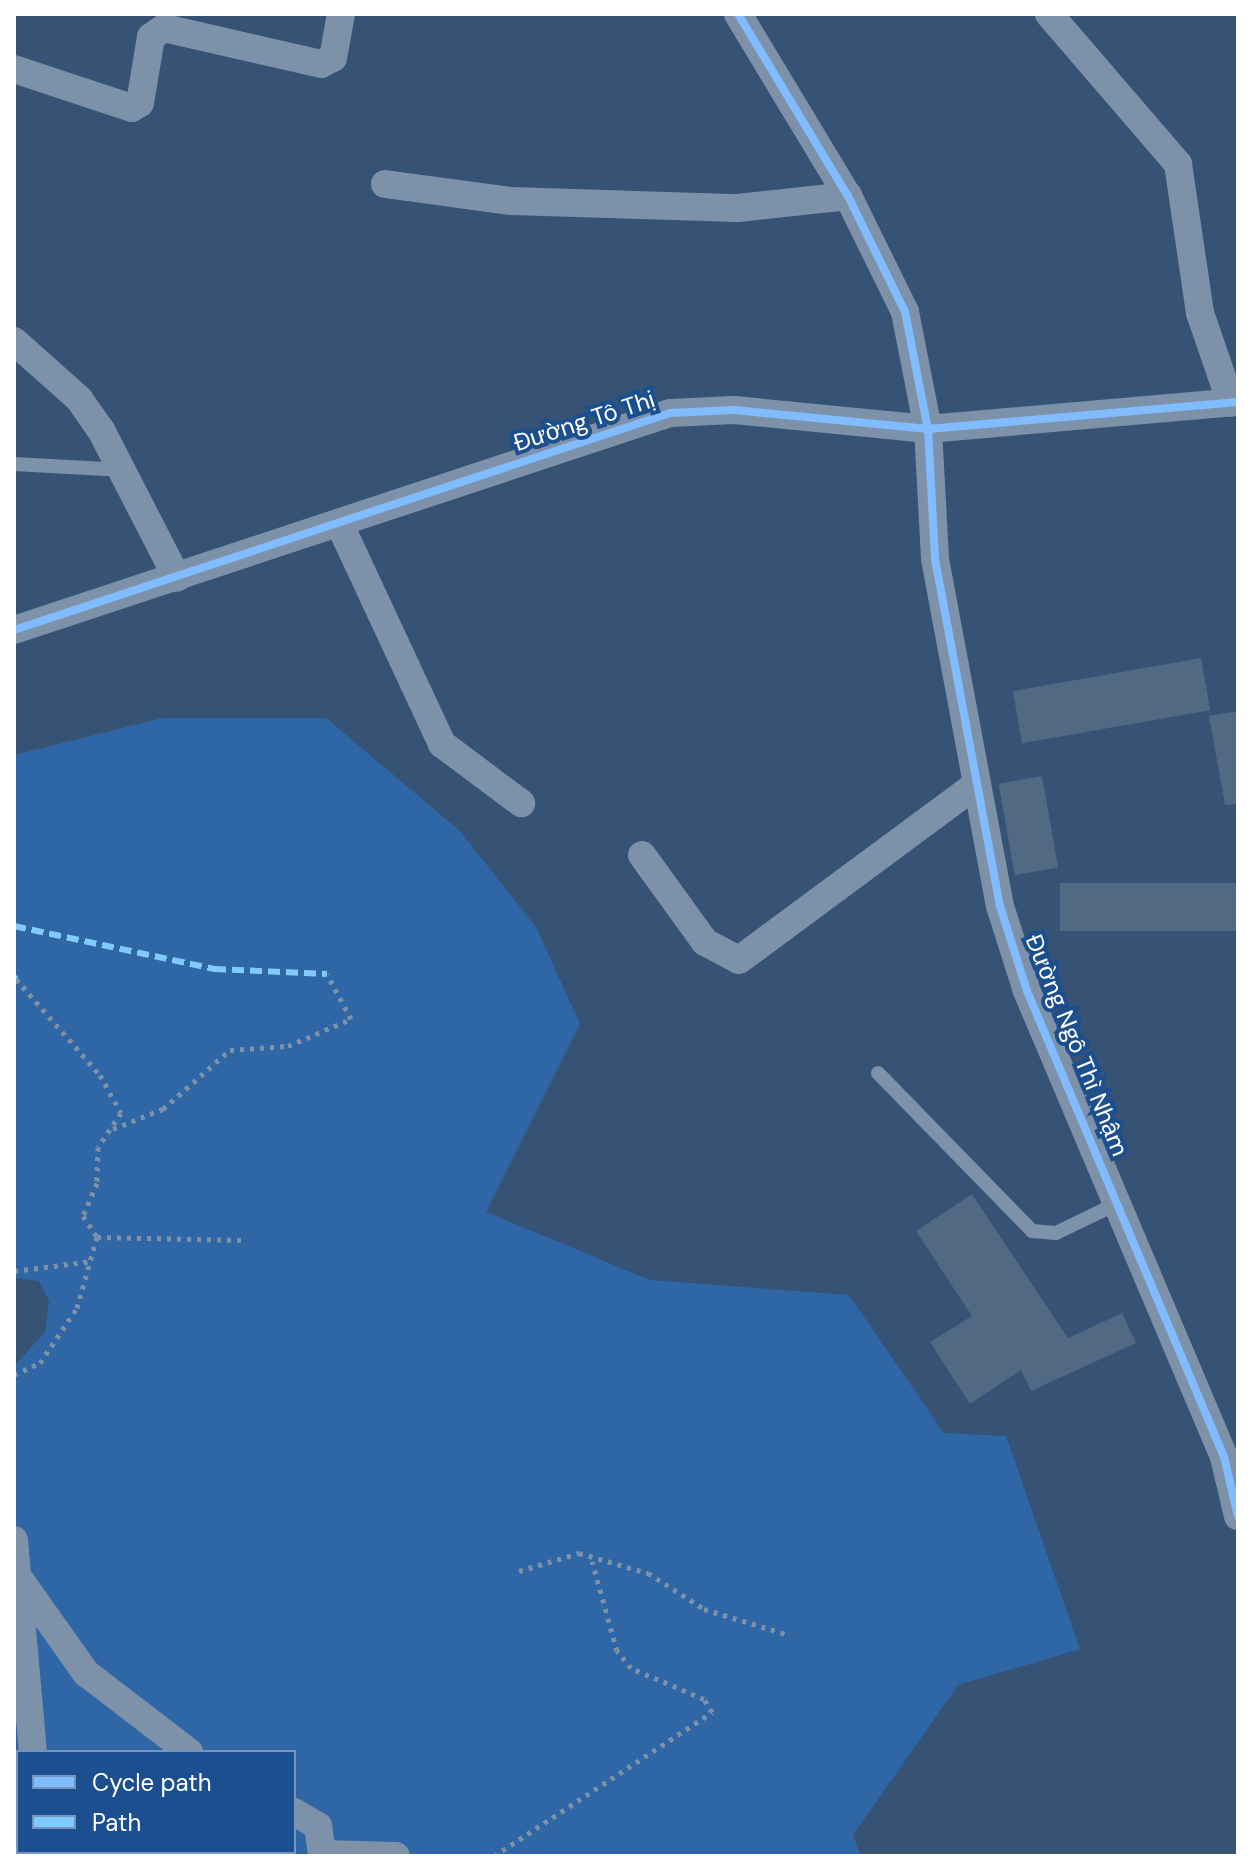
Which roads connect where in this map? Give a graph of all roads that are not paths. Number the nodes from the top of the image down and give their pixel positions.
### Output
1 (341, 14) edge
2 (738, 14) edge
3 (1049, 14) edge
4 (14, 69) edge
5 (385, 184) dead end
6 (848, 196) junction
7 (14, 341) edge
8 (1234, 402) edge
9 (928, 429) junction
10 (14, 464) edge
11 (124, 470) junction
12 (340, 525) junction
13 (177, 578) junction
14 (14, 630) edge
15 (973, 787) junction
16 (521, 803) dead end
17 (642, 855) dead end
18 (878, 1073) dead end
19 (1120, 1202) junction
20 (1238, 1516) edge
21 (14, 1540) edge
22 (18, 1577) junction
23 (33, 1750) edge
24 (186, 1750) edge
25 (296, 1813) edge
26 (322, 1855) edge
27 (396, 1856) edge

1 - 4 street
2 - 6 street, Đường Ngô Thì Nhậm
3 - 8 street
5 - 6 street
6 - 9 street, Đường Ngô Thì Nhậm
7 - 11 street
8 - 9 street, Đường Tô Thị
9 - 12 street, Đường Tô Thị
9 - 15 street, Đường Ngô Thì Nhậm
10 - 11 lane
11 - 13 street
12 - 13 street, Đường Tô Thị
12 - 16 street
13 - 14 street, Đường Tô Thị
15 - 17 street
15 - 19 street, Đường Ngô Thì Nhậm
18 - 19 lane
19 - 20 street, Đường Ngô Thì Nhậm
21 - 22 street
22 - 23 street
22 - 24 street
25 - 26 street
26 - 27 street

